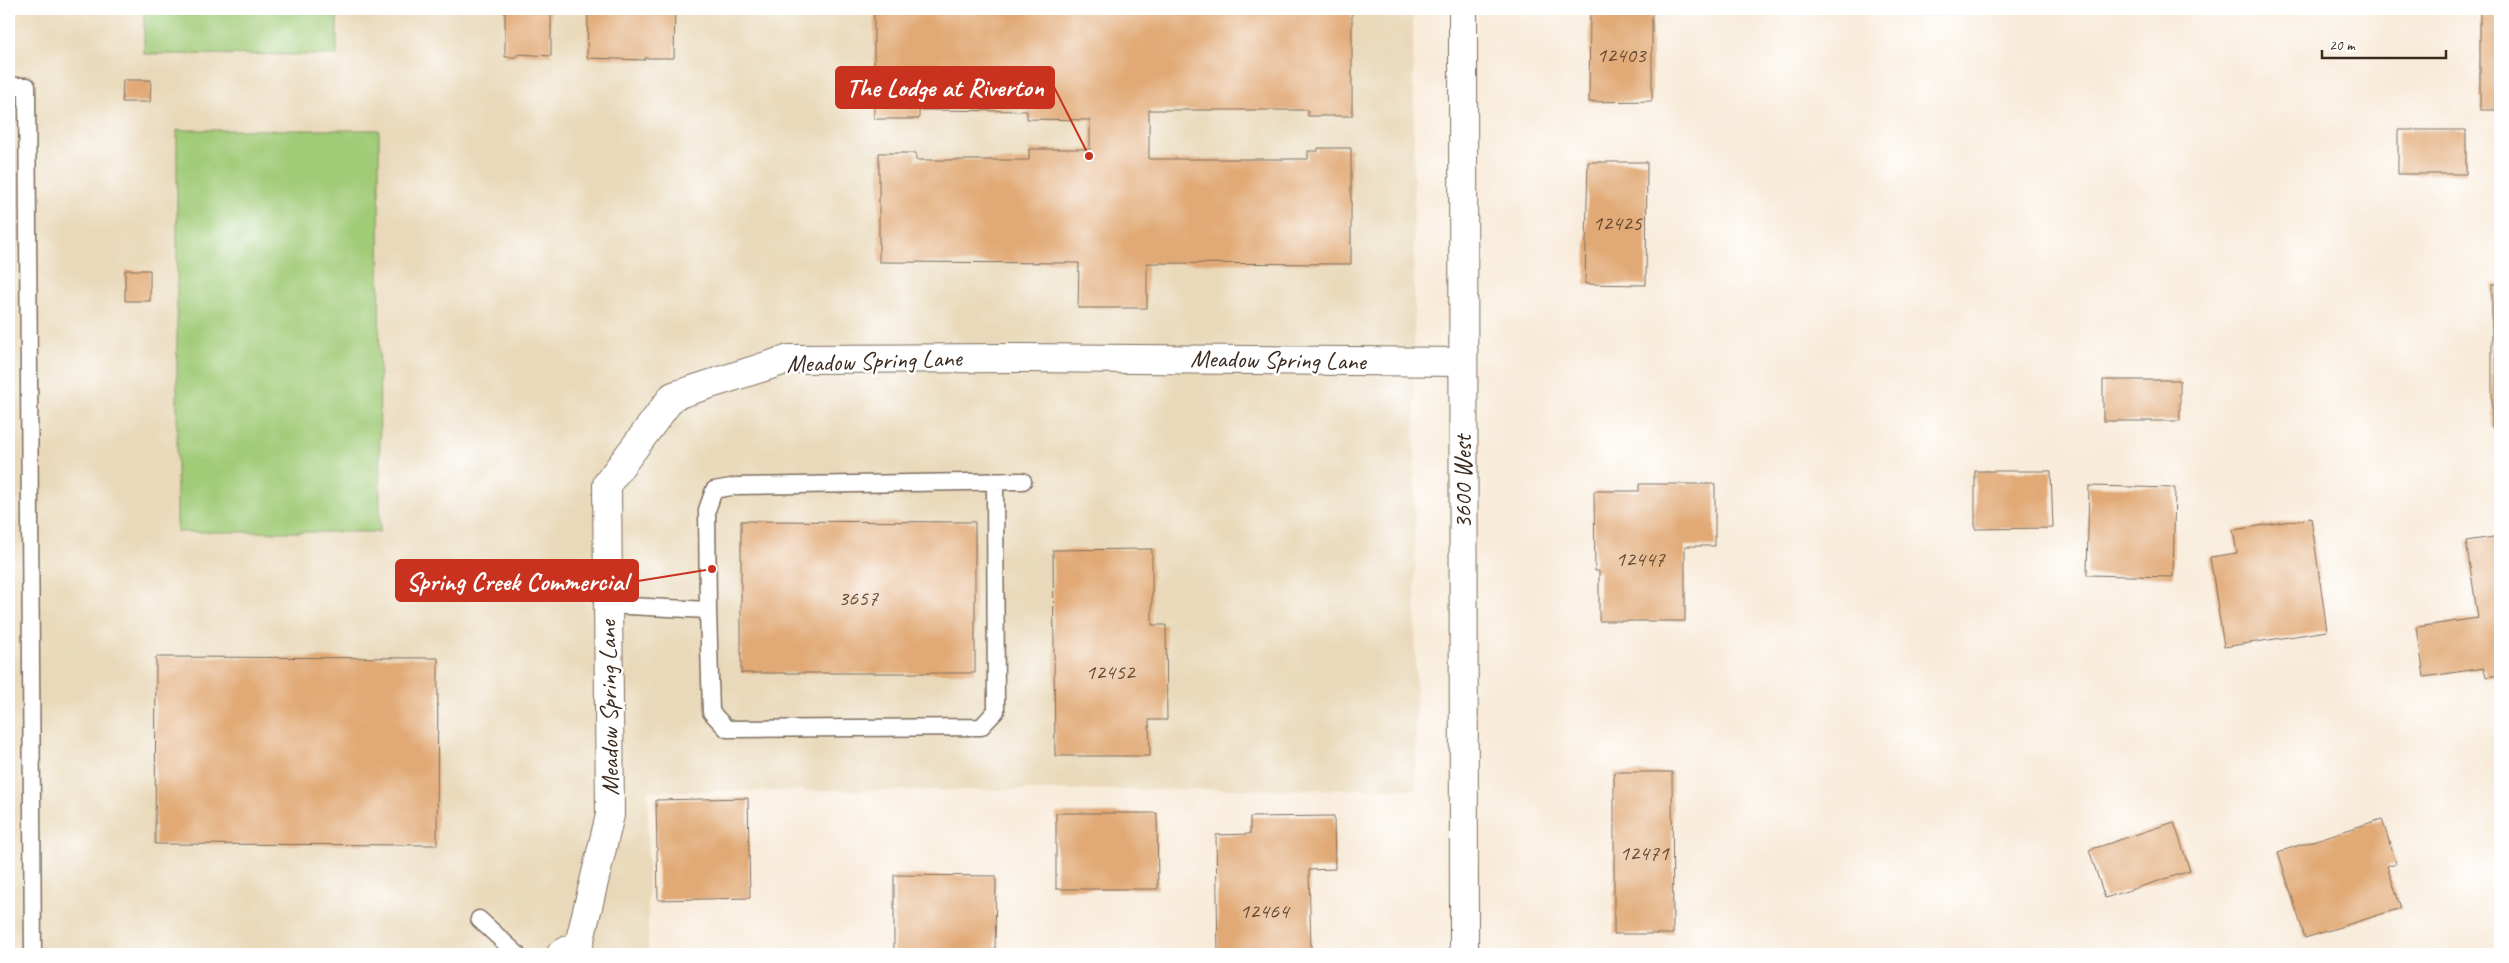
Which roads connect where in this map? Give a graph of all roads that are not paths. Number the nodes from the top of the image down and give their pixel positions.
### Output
1 (1463, 9) edge
2 (9, 86) edge
3 (1463, 362) junction
4 (1023, 481) dead end
5 (994, 482) junction
6 (608, 606) junction
7 (708, 610) junction
8 (480, 919) dead end
9 (32, 949) edge
10 (517, 954) edge
11 (561, 954) edge
12 (1464, 954) edge

1 - 3 street, 3600 West
2 - 9 lane
3 - 6 street, Meadow Spring Lane
3 - 12 street, 3600 West
4 - 5 lane
5 - 7 lane
5 - 7 lane
6 - 7 lane
6 - 11 street, Meadow Spring Lane
8 - 10 lane

